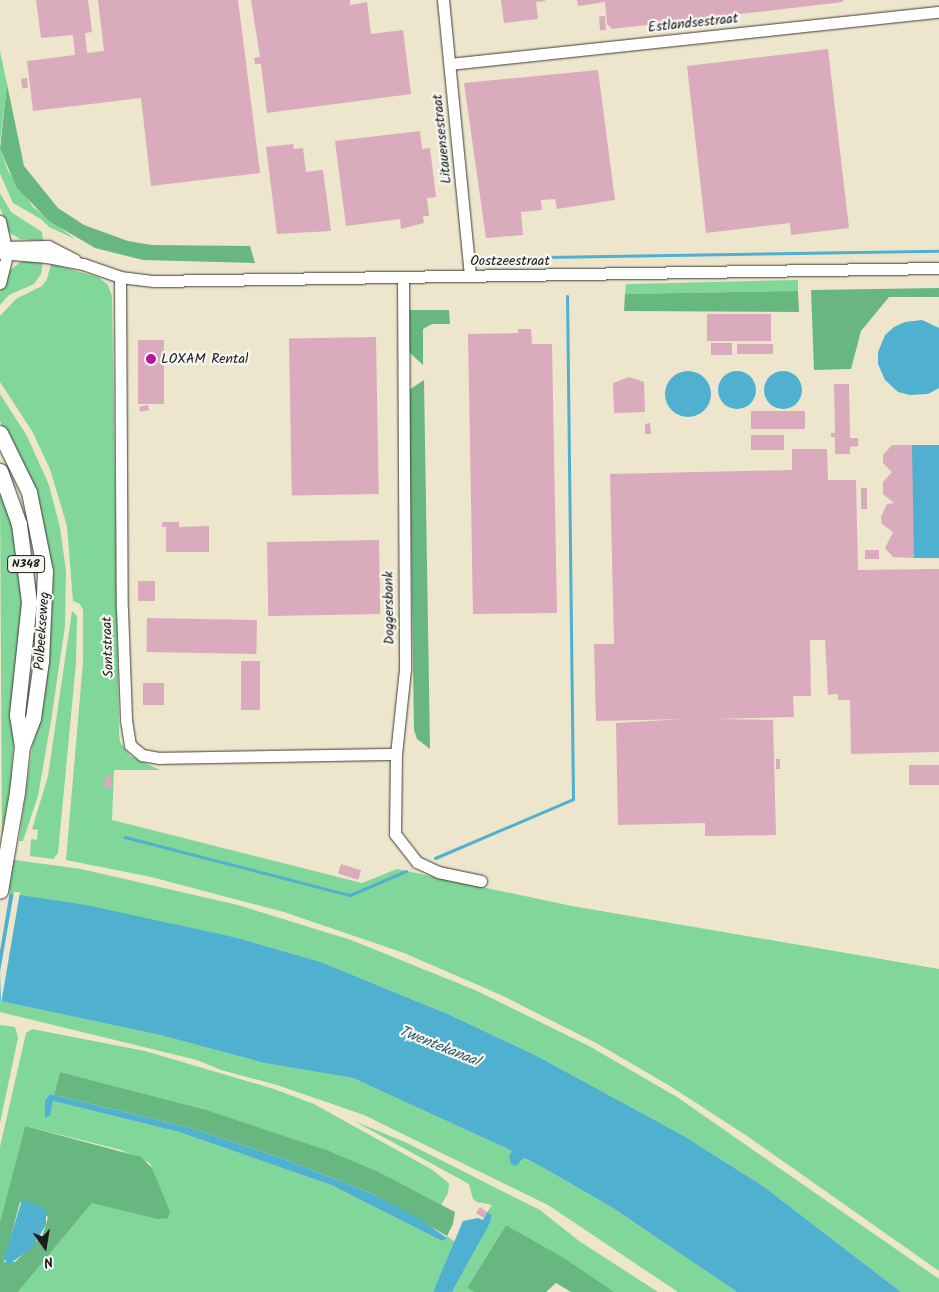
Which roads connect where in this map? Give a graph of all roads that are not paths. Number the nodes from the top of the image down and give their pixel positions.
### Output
1 (443, 0) edge
2 (939, 12) edge
3 (450, 64) junction
4 (0, 221) edge
5 (3, 250) edge
6 (939, 268) edge
7 (470, 276) junction
8 (120, 277) junction
9 (403, 278) junction
10 (0, 283) edge
11 (0, 433) edge
12 (0, 471) edge
13 (22, 746) junction
14 (396, 754) junction
15 (481, 881) dead end
16 (0, 890) edge

1 - 3 street, Litauensestraat
2 - 3 street, Estlandsestraat
3 - 7 street, Litauensestraat
4 - 5 street
5 - 8 street, Oostzeestraat
5 - 10 street
6 - 7 street, Oostzeestraat
7 - 9 street, Oostzeestraat
8 - 9 street, Oostzeestraat
8 - 14 street, Sontstraat
9 - 14 street, Doggersbank
11 - 13 main road, Polbeekseweg / N348
12 - 13 main road, Polbeekseweg / N348
13 - 16 main road, Polbeekseweg / N348
14 - 15 street, Doggersbank

